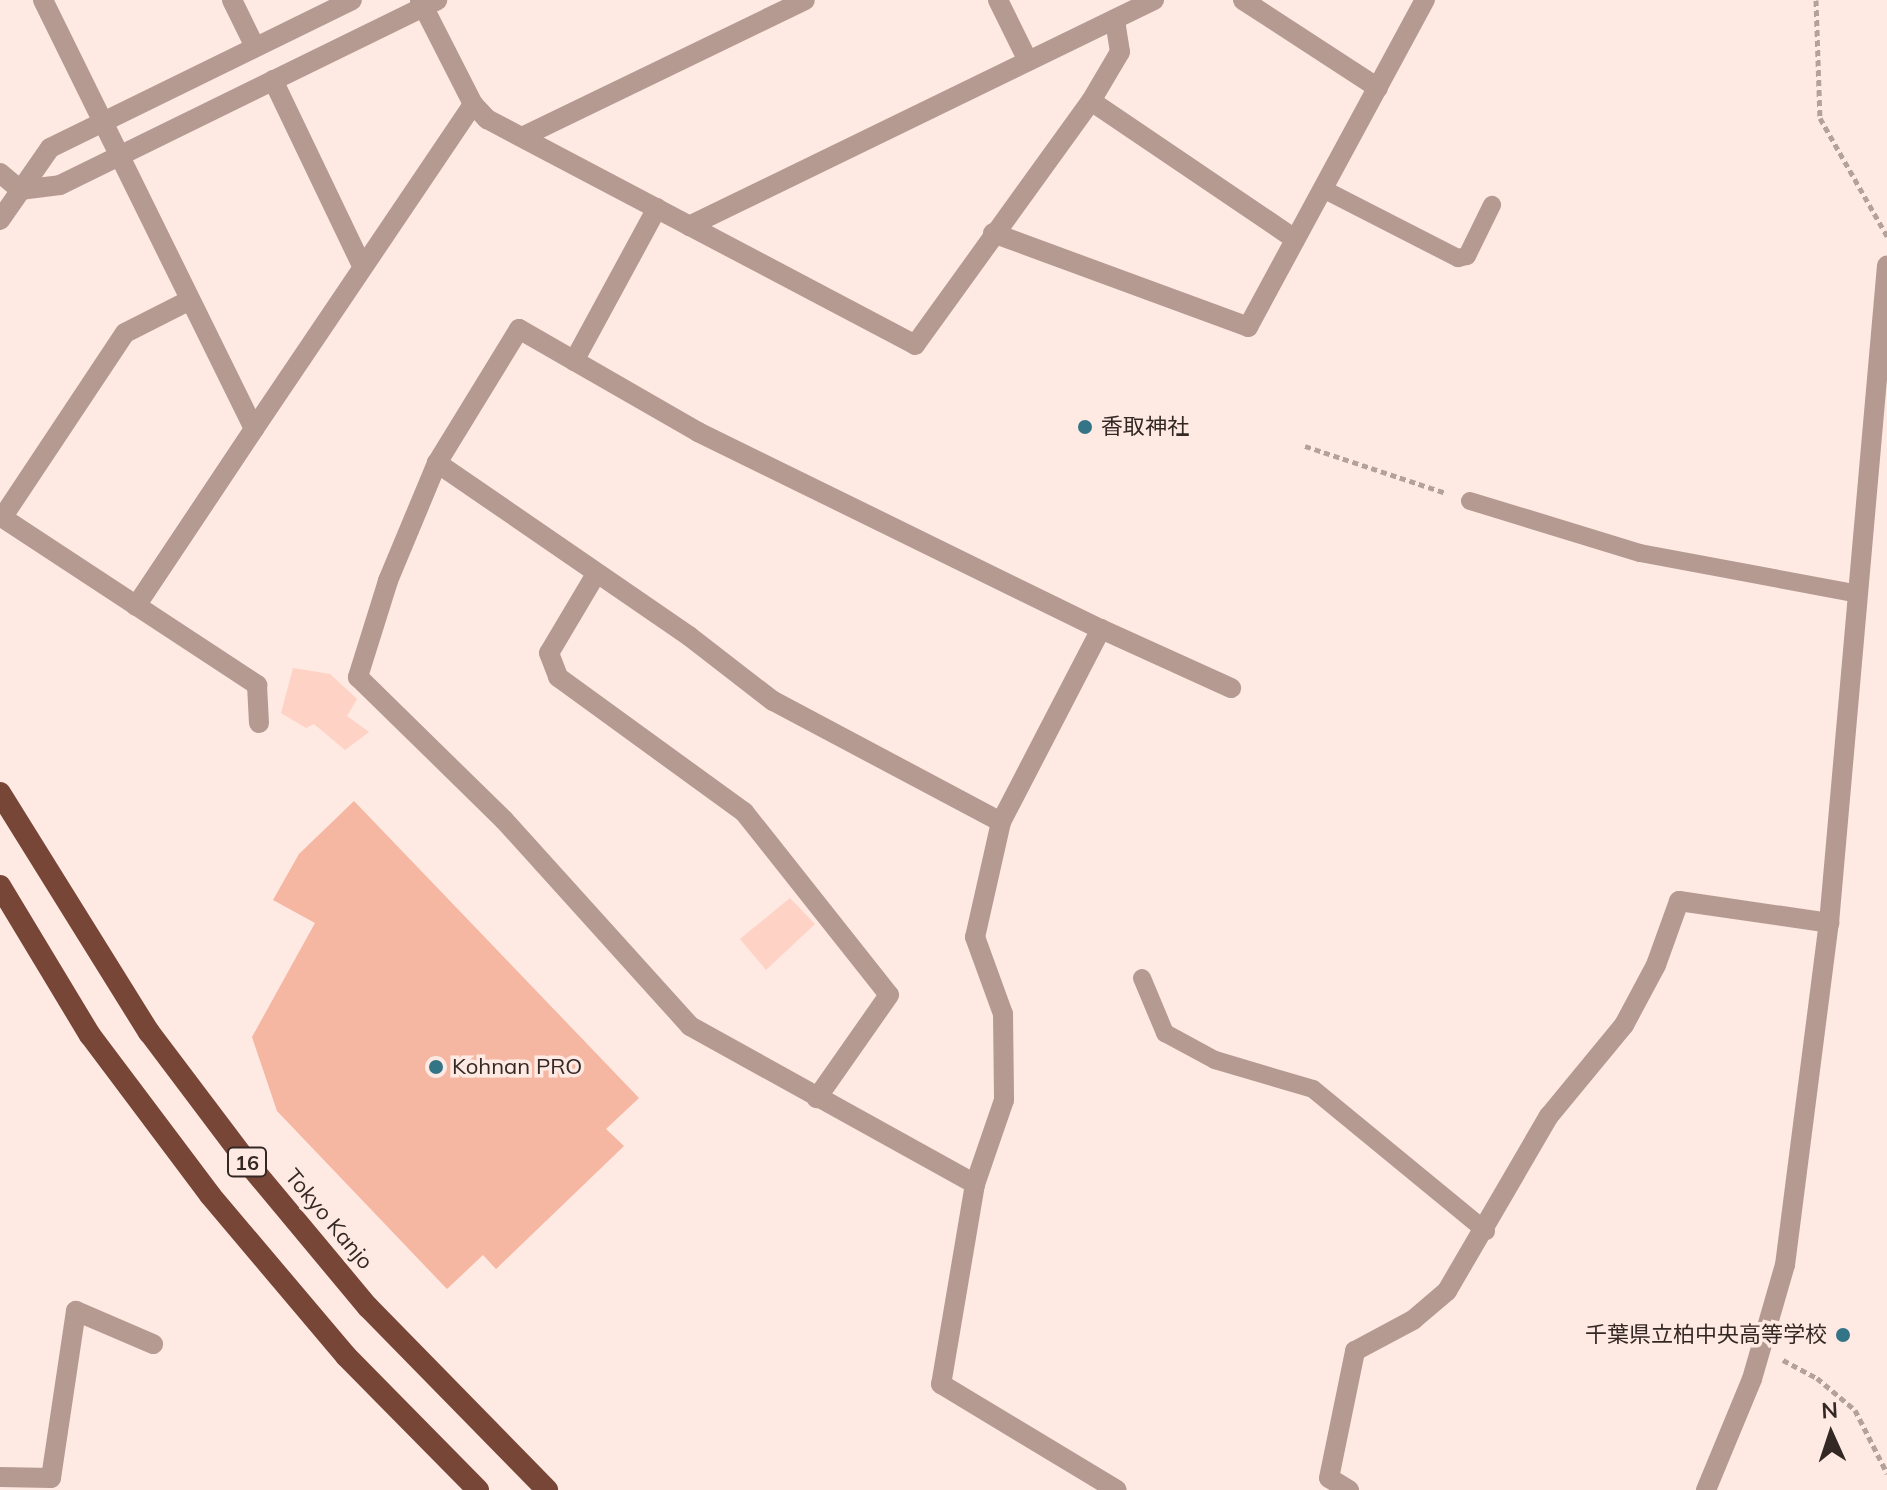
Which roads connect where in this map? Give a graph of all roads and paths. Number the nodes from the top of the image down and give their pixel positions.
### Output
1 (43, 0) edge
2 (232, 0) edge
3 (352, 0) edge
4 (805, 0) edge
5 (998, 0) edge
6 (1154, 0) edge
7 (1243, 0) edge
8 (1425, 0) edge
9 (1816, 0) edge
10 (427, 2) edge
11 (1115, 19) junction
12 (255, 47) junction
13 (1028, 61) junction
14 (273, 80) junction
15 (1378, 88) junction
16 (1091, 101) junction
17 (473, 104) junction
18 (104, 121) junction
19 (522, 137) junction
20 (121, 155) junction
21 (0, 173) edge
22 (1323, 189) junction
23 (20, 190) junction
24 (1492, 205) dead end
25 (657, 208) junction
26 (0, 220) edge
27 (689, 226) junction
28 (993, 233) junction
29 (1887, 236) edge
30 (1295, 239) junction
31 (362, 266) junction
32 (1887, 266) edge
33 (190, 300) junction
34 (574, 361) junction
35 (254, 429) junction
36 (1305, 446) dead end
37 (437, 463) junction
38 (1470, 501) joint
39 (1, 517) edge
40 (596, 574) junction
41 (1854, 593) junction
42 (136, 606) junction
43 (1101, 629) junction
44 (1231, 688) dead end
45 (259, 723) dead end
46 (0, 793) edge
47 (1001, 822) junction
48 (0, 886) edge
49 (1829, 923) junction
50 (1142, 978) dead end
51 (817, 1098) junction
52 (975, 1184) junction
53 (1486, 1231) junction
54 (153, 1344) dead end
55 (1761, 1352) junction
56 (1887, 1473) edge
57 (0, 1477) edge
58 (478, 1490) edge
59 (547, 1490) edge
60 (1117, 1490) edge
61 (1349, 1490) edge
62 (1706, 1490) edge

1 - 18 street
2 - 12 street
3 - 12 street
4 - 19 street
5 - 13 street
6 - 11 street
7 - 15 street
8 - 15 street
9 - 29 path
10 - 14 street
10 - 17 street
11 - 13 street
11 - 16 street
12 - 18 street
13 - 27 street
14 - 20 street
14 - 31 street
15 - 22 street
16 - 28 street
16 - 30 street
17 - 19 street
17 - 31 street
18 - 20 street
18 - 23 street
19 - 25 street
20 - 23 street
20 - 33 street
21 - 23 street
22 - 24 lane
22 - 30 street
23 - 26 street
25 - 27 street
25 - 34 street
27 - 28 street
28 - 30 street
31 - 35 street
32 - 41 street
33 - 35 street
33 - 39 street
34 - 37 street
34 - 43 street
35 - 42 street
36 - 38 path
37 - 40 street
37 - 51 street
38 - 41 lane
39 - 42 street
40 - 47 street
40 - 51 street
41 - 49 street
42 - 45 street
43 - 44 street
43 - 47 street
46 - 59 highway, Tokyo Kanjo / 16
47 - 52 street
48 - 58 highway, 16
49 - 53 street
49 - 55 street
50 - 53 lane
51 - 52 street
52 - 60 street
53 - 61 street
54 - 57 street
55 - 56 path
55 - 62 street

